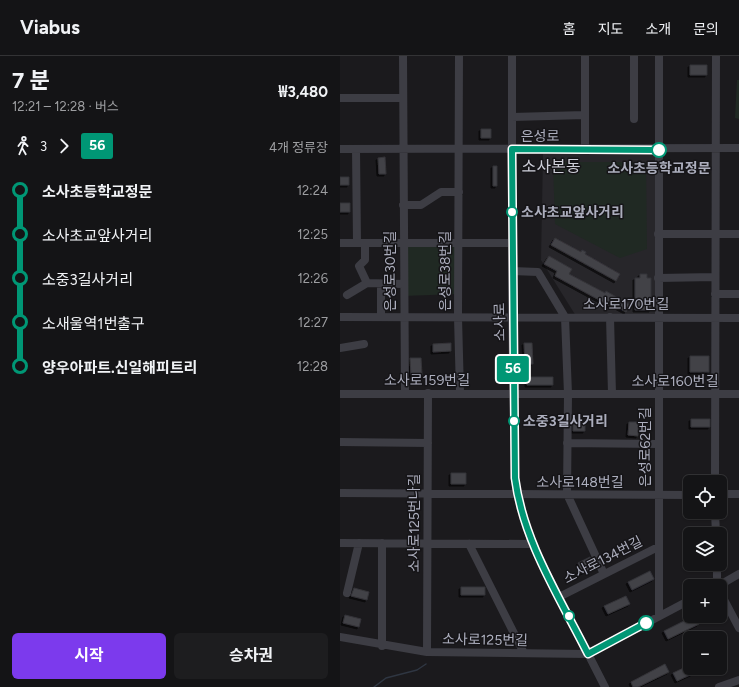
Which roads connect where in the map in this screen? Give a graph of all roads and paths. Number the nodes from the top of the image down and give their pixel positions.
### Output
1 (403, 56) edge
2 (458, 56) edge
3 (512, 56) edge
4 (585, 56) edge
5 (634, 56) edge
6 (659, 56) edge
7 (716, 56) edge
8 (340, 98) edge
9 (402, 98) junction
10 (585, 115) junction
11 (512, 116) junction
12 (634, 119) dead end
13 (340, 148) edge
14 (716, 148) junction
15 (739, 148) edge
16 (356, 149) junction
17 (402, 149) junction
18 (460, 149) junction
19 (512, 149) junction
20 (585, 149) junction
21 (659, 150) junction
22 (459, 192) junction
23 (402, 205) junction
24 (658, 234) junction
25 (716, 234) junction
26 (739, 234) edge
27 (340, 243) edge
28 (361, 243) junction
29 (403, 243) junction
30 (458, 243) junction
31 (512, 243) junction
32 (512, 272) junction
33 (715, 277) junction
34 (658, 278) junction
35 (367, 283) junction
36 (381, 284) junction
37 (403, 284) junction
38 (715, 294) junction
39 (739, 294) edge
40 (346, 295) dead end
41 (340, 317) edge
42 (381, 317) junction
43 (403, 317) junction
44 (458, 317) junction
45 (565, 317) junction
46 (610, 317) junction
47 (658, 317) junction
48 (512, 318) junction
49 (715, 318) junction
50 (739, 318) edge
51 (364, 344) dead end
52 (340, 348) edge
53 (428, 393) junction
54 (460, 393) junction
55 (514, 393) junction
56 (340, 394) edge
57 (405, 394) junction
58 (568, 394) junction
59 (612, 394) junction
60 (658, 394) junction
61 (716, 394) junction
62 (739, 394) edge
63 (340, 442) edge
64 (428, 443) junction
65 (567, 443) junction
66 (658, 444) junction
67 (715, 475) edge
68 (340, 493) edge
69 (428, 494) junction
70 (517, 494) junction
71 (567, 494) junction
72 (727, 494) edge
73 (739, 494) edge
74 (658, 495) junction
75 (683, 495) edge
76 (340, 543) edge
77 (359, 543) junction
78 (382, 543) junction
79 (427, 544) junction
80 (469, 544) junction
81 (532, 544) junction
82 (658, 547) junction
83 (604, 574) junction
84 (739, 574) edge
85 (727, 581) edge
86 (347, 593) dead end
87 (559, 597) junction
88 (683, 604) edge
89 (727, 604) edge
90 (659, 616) junction
91 (738, 623) edge
92 (340, 637) edge
93 (382, 646) junction
94 (427, 652) junction
95 (524, 653) junction
96 (588, 654) junction
97 (739, 680) edge
98 (605, 687) edge
99 (719, 687) edge

1 - 9 street, 은성로30번길
2 - 18 street, 은성로38번길
3 - 11 street, 소사로
4 - 10 street
5 - 12 street
6 - 21 street, 은성로62번길
7 - 14 street
8 - 9 street
9 - 17 street, 은성로30번길
10 - 11 street
10 - 20 street
11 - 19 street, 소사로
13 - 16 street, 은성로
14 - 15 street, 은성로
14 - 21 street, 은성로
14 - 25 street
16 - 17 street, 은성로
16 - 28 street
17 - 18 street, 은성로
17 - 23 street, 은성로30번길
18 - 19 street, 은성로
18 - 22 street, 은성로38번길
19 - 20 street, 은성로
19 - 31 street, 소사로
20 - 21 street, 은성로
21 - 24 street, 은성로62번길
22 - 23 street
22 - 30 street, 은성로38번길
23 - 29 street, 은성로30번길
24 - 25 street
24 - 34 street, 은성로62번길
25 - 26 street
25 - 33 street
27 - 28 street
28 - 29 street
28 - 35 street
29 - 30 street
29 - 37 street, 은성로30번길
30 - 31 street
30 - 44 street, 은성로38번길
31 - 32 street, 소사로
32 - 45 street
32 - 48 street, 소사로
33 - 34 street
33 - 38 street
34 - 47 street, 은성로62번길
35 - 36 street
35 - 40 street
36 - 37 street
36 - 42 street
37 - 43 street, 은성로30번길
38 - 39 street
38 - 49 street
41 - 42 street, 소사로170번길
42 - 43 street, 소사로170번길
43 - 44 street, 소사로170번길
43 - 57 street, 은성로30번길
44 - 48 street, 소사로170번길
44 - 54 street, 은성로38번길
45 - 46 street, 소사로170번길
45 - 48 street, 소사로170번길
45 - 58 street
46 - 47 street, 소사로170번길
46 - 59 street, 소사로160번길
47 - 49 street, 소사로170번길
47 - 60 street, 은성로62번길
48 - 55 street, 소사로
49 - 50 street, 소사로170번길
49 - 61 street
51 - 52 street
53 - 54 street, 소사로159번길
53 - 57 street, 소사로159번길
53 - 64 street, 소사로125번나길
54 - 55 street, 소사로159번길
55 - 58 street, 소사로160번길
55 - 70 street, 소사로
56 - 57 street, 소사로159번길
58 - 59 street, 소사로160번길
58 - 65 street
59 - 60 street, 소사로160번길
60 - 61 street, 소사로160번길
60 - 66 street, 은성로62번길
61 - 62 street, 소사로160번길
61 - 67 street
63 - 64 street
64 - 69 street, 소사로125번나길
65 - 66 street
65 - 71 street
66 - 74 street, 은성로62번길
68 - 69 street, 소사로148번길
69 - 70 street, 소사로148번길
69 - 79 street, 소사로125번나길
70 - 71 street, 소사로148번길
70 - 81 street, 소사로
71 - 74 street, 소사로148번길
71 - 83 street
72 - 73 street
74 - 75 street, 소사로148번길
74 - 82 street, 은성로62번길
76 - 77 street
77 - 78 street
77 - 86 street
78 - 79 street
78 - 93 street
79 - 80 street
79 - 94 street, 소사로125번나길
80 - 81 street
80 - 95 street
81 - 87 street, 소사로
82 - 83 street, 소사로134번길
82 - 90 street, 은성로62번길
83 - 87 street, 소사로134번길
84 - 85 street
87 - 96 street, 소사로
88 - 90 street
89 - 91 street
90 - 96 street
92 - 93 street, 소사로125번길
93 - 94 street, 소사로125번길
94 - 95 street, 소사로125번길
95 - 96 street, 소사로125번길
96 - 98 street, 소사로
97 - 99 street

